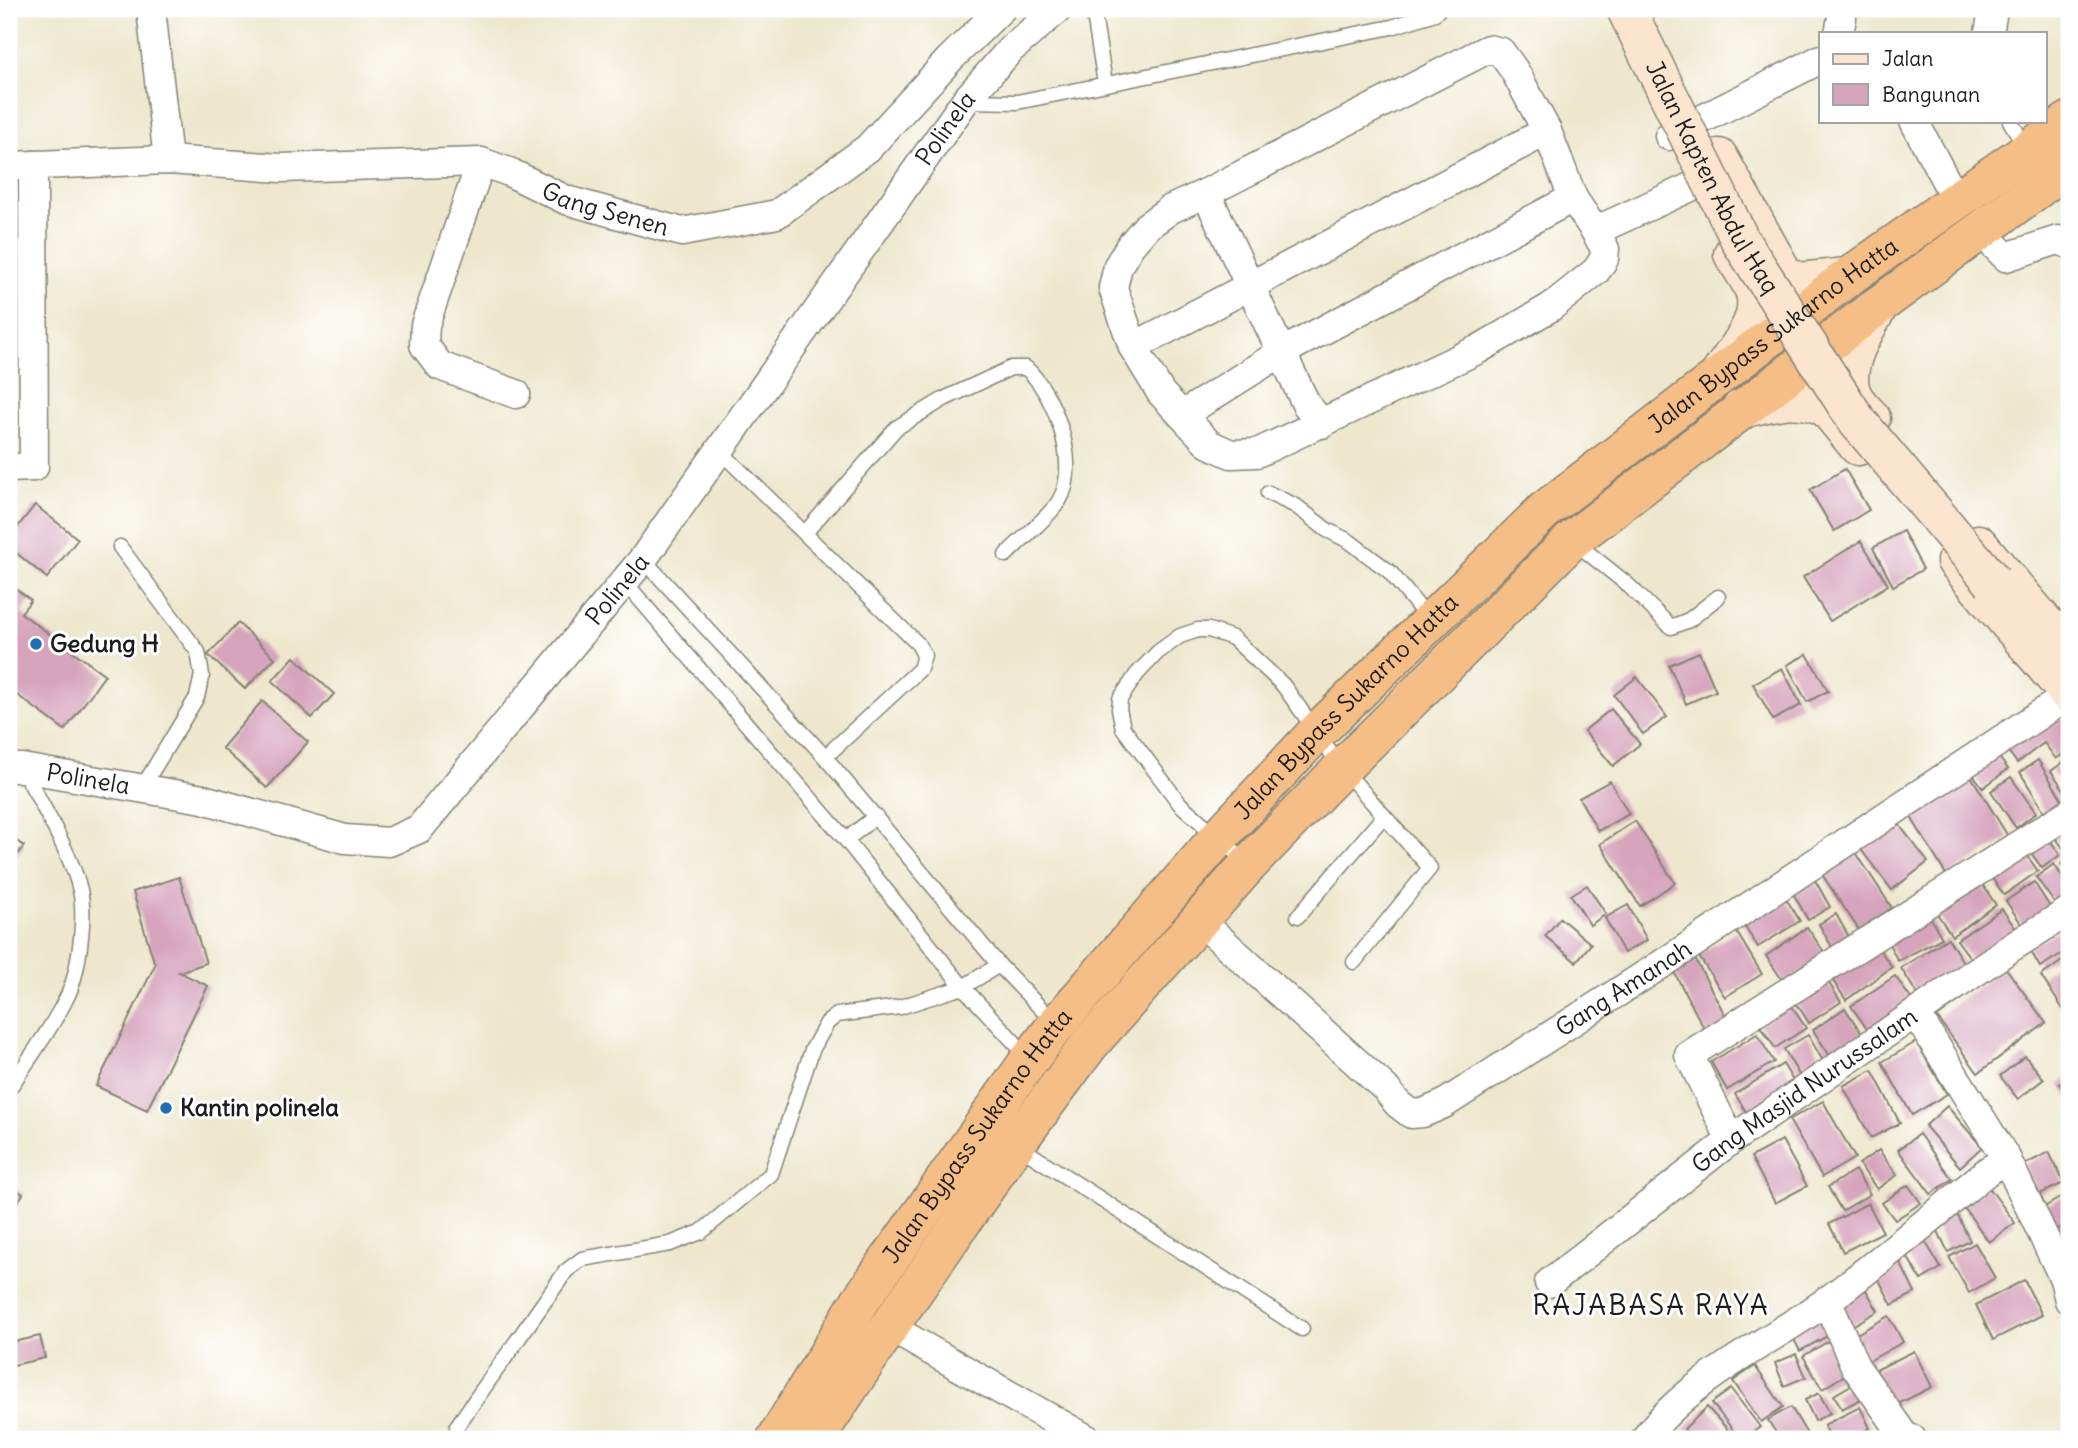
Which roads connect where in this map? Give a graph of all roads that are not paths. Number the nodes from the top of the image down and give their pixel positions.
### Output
1 (1000, 9) edge
2 (1058, 9) edge
3 (1093, 9) edge
4 (1439, 9) edge
5 (1608, 9) edge
6 (1626, 9) edge
7 (1646, 9) edge
8 (1841, 9) edge
9 (1989, 9) edge
10 (155, 11) edge
11 (1839, 32) edge
12 (1989, 32) edge
13 (1819, 60) edge
14 (1105, 83) junction
15 (965, 101) junction
16 (2069, 121) edge
17 (1915, 122) edge
18 (1685, 130) junction
19 (1547, 131) junction
20 (2019, 135) edge
21 (168, 160) junction
22 (481, 162) junction
23 (21, 166) edge
24 (2069, 166) edge
25 (1695, 185) junction
26 (1206, 194) junction
27 (1573, 198) junction
28 (1957, 202) junction
29 (1595, 230) junction
30 (1980, 231) junction
31 (2069, 244) edge
32 (21, 262) edge
33 (1760, 268) junction
34 (1848, 277) junction
35 (1250, 286) junction
36 (1879, 305) junction
37 (1133, 347) junction
38 (1282, 352) junction
39 (1716, 378) junction
40 (21, 392) edge
41 (516, 394) dead end
42 (1741, 409) junction
43 (1182, 415) junction
44 (1856, 422) junction
45 (1322, 424) junction
46 (720, 451) junction
47 (9, 468) edge
48 (1268, 493) dead end
49 (805, 533) junction
50 (1572, 540) junction
51 (120, 547) dead end
52 (1006, 555) dead end
53 (643, 559) junction
54 (624, 582) junction
55 (1718, 597) dead end
56 (2014, 608) junction
57 (1431, 622) junction
58 (2069, 652) edge
59 (2069, 694) edge
60 (1317, 732) junction
61 (825, 757) junction
62 (13, 764) edge
63 (1342, 768) junction
64 (142, 788) junction
65 (2069, 813) edge
66 (876, 816) junction
67 (1383, 817) junction
68 (1218, 838) junction
69 (846, 840) junction
70 (1249, 864) junction
71 (2069, 911) edge
72 (1298, 916) dead end
73 (1199, 920) junction
74 (1354, 962) dead end
75 (999, 965) junction
76 (963, 987) junction
77 (1916, 1014) junction
78 (1057, 1024) junction
79 (1030, 1059) junction
80 (9, 1089) edge
81 (1731, 1140) junction
82 (1015, 1145) junction
83 (2007, 1160) junction
84 (1549, 1283) dead end
85 (1827, 1300) junction
86 (2069, 1300) edge
87 (889, 1327) junction
88 (1302, 1329) dead end
89 (457, 1426) dead end
90 (776, 1439) edge
91 (815, 1439) edge
92 (1087, 1439) edge
93 (1645, 1439) edge
94 (1912, 1439) edge

1 - 22 street, Gang Senen
2 - 15 street, Polinela
3 - 14 lane
4 - 14 lane
5 - 18 street
6 - 56 street, Jalan Kapten Abdul Haq, bridge
7 - 18 street
8 - 11 street
9 - 12 street
10 - 21 street
13 - 18 street
14 - 15 lane
15 - 46 street, Polinela
16 - 20 highway, Jalan Bypass Sukarno Hatta
17 - 28 street
18 - 25 street
18 - 33 street
19 - 26 street
19 - 27 street
19 - 35 street
20 - 28 highway, Jalan Bypass Sukarno Hatta
21 - 22 street, Gang Senen
21 - 23 street, Gang Senen
22 - 41 street
23 - 32 street
24 - 30 highway, Jalan Bypass Sukarno Hatta
25 - 29 street
25 - 33 street
26 - 35 street
26 - 37 street
27 - 29 street
27 - 38 street
28 - 34 highway, Jalan Bypass Sukarno Hatta
29 - 45 street
30 - 31 street
30 - 36 highway, Jalan Bypass Sukarno Hatta
32 - 40 street
33 - 34 street
33 - 39 street
34 - 39 highway, Jalan Bypass Sukarno Hatta
35 - 37 street
35 - 38 street
36 - 42 highway, Jalan Bypass Sukarno Hatta
36 - 44 street, Jalan Kapten Abdul Haq
37 - 43 street
38 - 43 street
38 - 45 street
39 - 57 highway, Jalan Bypass Sukarno Hatta
40 - 47 street
42 - 44 street, Jalan Kapten Abdul Haq
42 - 50 highway, Jalan Bypass Sukarno Hatta
43 - 45 street
44 - 56 street, Jalan Kapten Abdul Haq
46 - 49 lane
46 - 53 street, Polinela
48 - 57 lane
49 - 52 lane
49 - 61 lane
50 - 55 lane
50 - 63 highway, Jalan Bypass Sukarno Hatta
51 - 64 lane
53 - 54 street, Polinela
53 - 61 lane
54 - 64 street, Polinela
54 - 69 lane
56 - 58 street, Jalan Kapten Abdul Haq
56 - 59 street, Jalan Kapten Abdul Haq
57 - 60 highway, Jalan Bypass Sukarno Hatta
59 - 73 street, Gang Amanah
60 - 63 lane
60 - 68 highway, Jalan Bypass Sukarno Hatta
60 - 68 lane
61 - 66 lane
62 - 64 street, Polinela
62 - 80 lane
63 - 67 lane
63 - 70 highway, Jalan Bypass Sukarno Hatta
65 - 81 street
66 - 69 lane
66 - 75 lane
67 - 72 lane
67 - 74 lane
68 - 70 lane
68 - 78 highway, Jalan Bypass Sukarno Hatta
69 - 76 lane
70 - 73 highway, Jalan Bypass Sukarno Hatta
71 - 77 street, Gang Masjid Nurussalam
73 - 82 highway, Jalan Bypass Sukarno Hatta
75 - 76 lane
75 - 78 lane
76 - 79 lane
76 - 89 lane
77 - 81 street, Gang Masjid Nurussalam
77 - 83 street
78 - 79 highway, Jalan Bypass Sukarno Hatta
79 - 90 highway, Jalan Bypass Sukarno Hatta
81 - 84 street, Gang Masjid Nurussalam
82 - 87 highway, Jalan Bypass Sukarno Hatta
82 - 88 lane
83 - 85 street
83 - 86 street
85 - 93 street
85 - 94 street
87 - 91 highway, Jalan Bypass Sukarno Hatta
87 - 92 street

